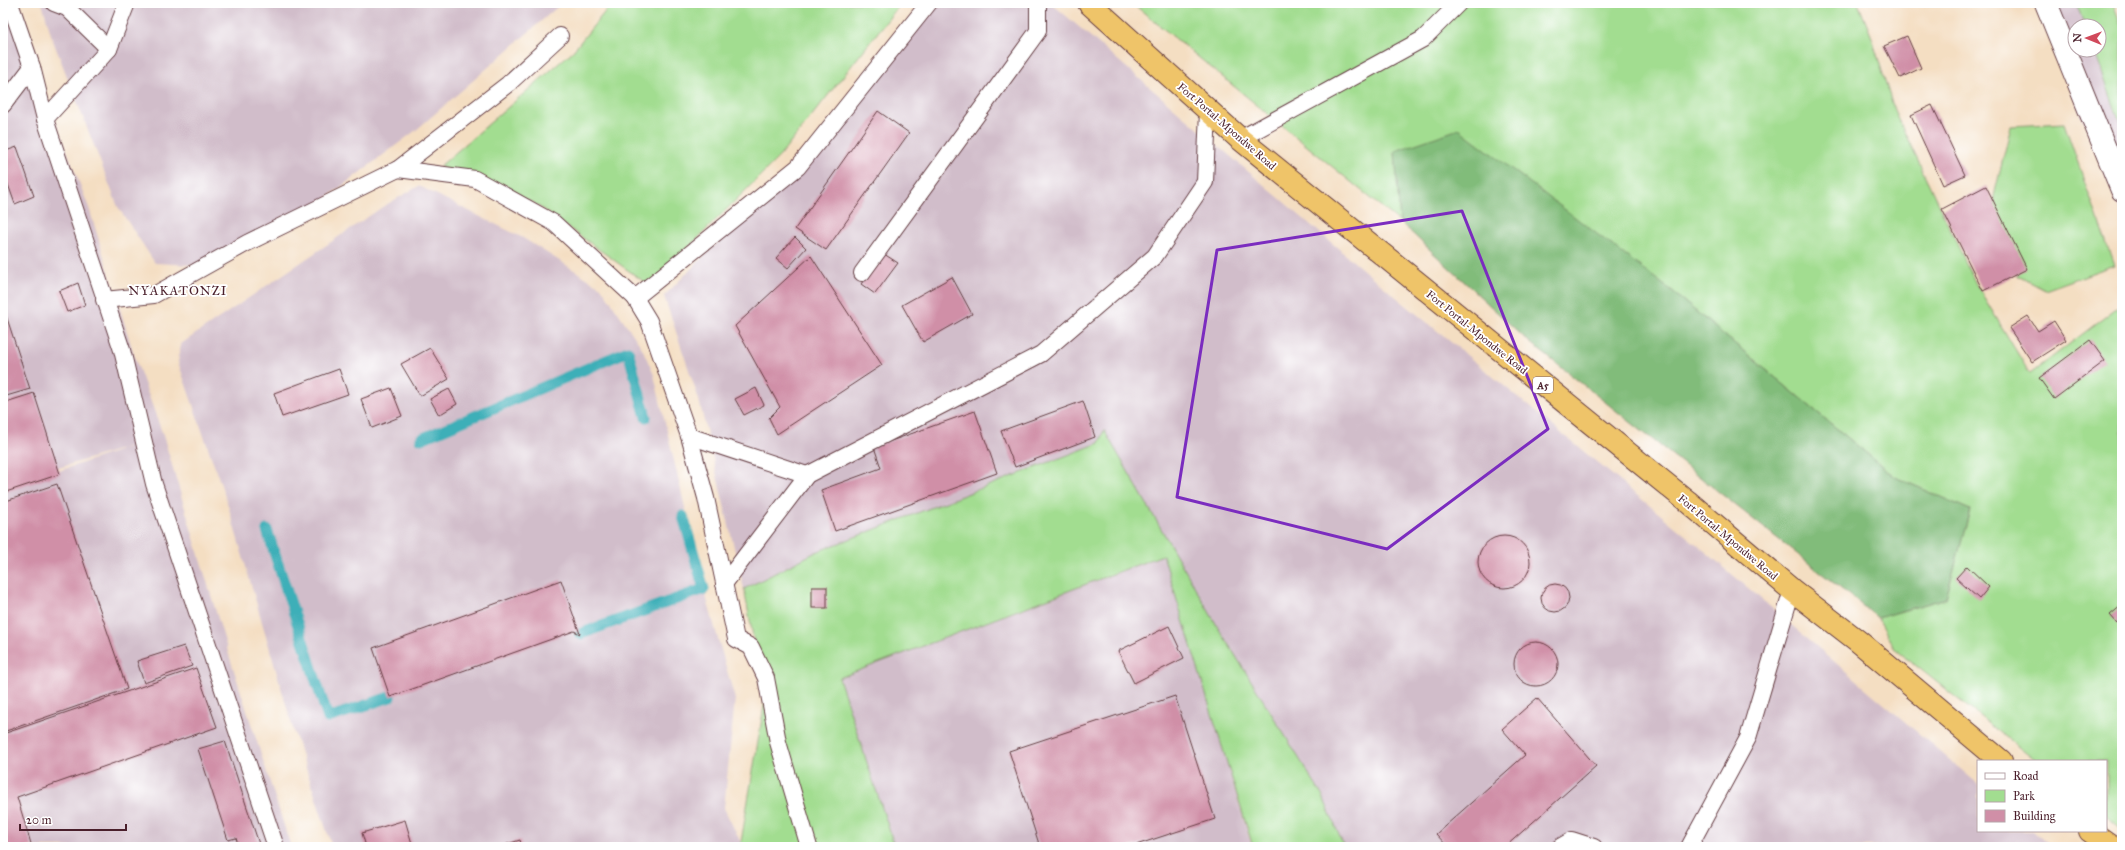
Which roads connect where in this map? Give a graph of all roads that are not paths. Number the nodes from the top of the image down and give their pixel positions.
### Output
1 (10, 3) edge
2 (54, 3) edge
3 (127, 3) edge
4 (929, 3) edge
5 (1038, 3) edge
6 (1088, 3) edge
7 (1459, 3) edge
8 (2046, 3) edge
9 (560, 36) dead end
10 (109, 49) junction
11 (32, 67) junction
12 (3, 105) edge
13 (1208, 111) junction
14 (45, 119) junction
15 (1240, 138) junction
16 (398, 169) junction
17 (2122, 190) edge
18 (862, 273) dead end
19 (635, 298) junction
20 (104, 300) junction
21 (689, 436) junction
22 (807, 475) junction
23 (724, 584) junction
24 (1792, 590) junction
25 (2000, 760) edge
26 (2091, 832) edge
27 (276, 847) edge
28 (809, 847) edge
29 (1560, 847) edge
30 (1594, 847) edge
31 (1689, 847) edge
32 (2113, 847) edge

1 - 11 lane
2 - 10 lane
3 - 10 lane
4 - 19 lane
5 - 18 lane
6 - 13 highway, Fort Portal-Mpondwe Road / A5
7 - 15 lane
8 - 17 street
9 - 16 lane
10 - 14 lane
11 - 12 lane
11 - 14 lane
13 - 15 highway, Fort Portal-Mpondwe Road / A5
13 - 22 lane
14 - 20 lane
15 - 24 highway, Fort Portal-Mpondwe Road / A5
16 - 19 lane
16 - 20 lane
19 - 21 lane
20 - 27 lane
21 - 22 lane
21 - 23 lane
22 - 23 lane
23 - 28 lane
24 - 25 highway, Fort Portal-Mpondwe Road / A5
24 - 31 lane
26 - 32 highway
29 - 30 lane

